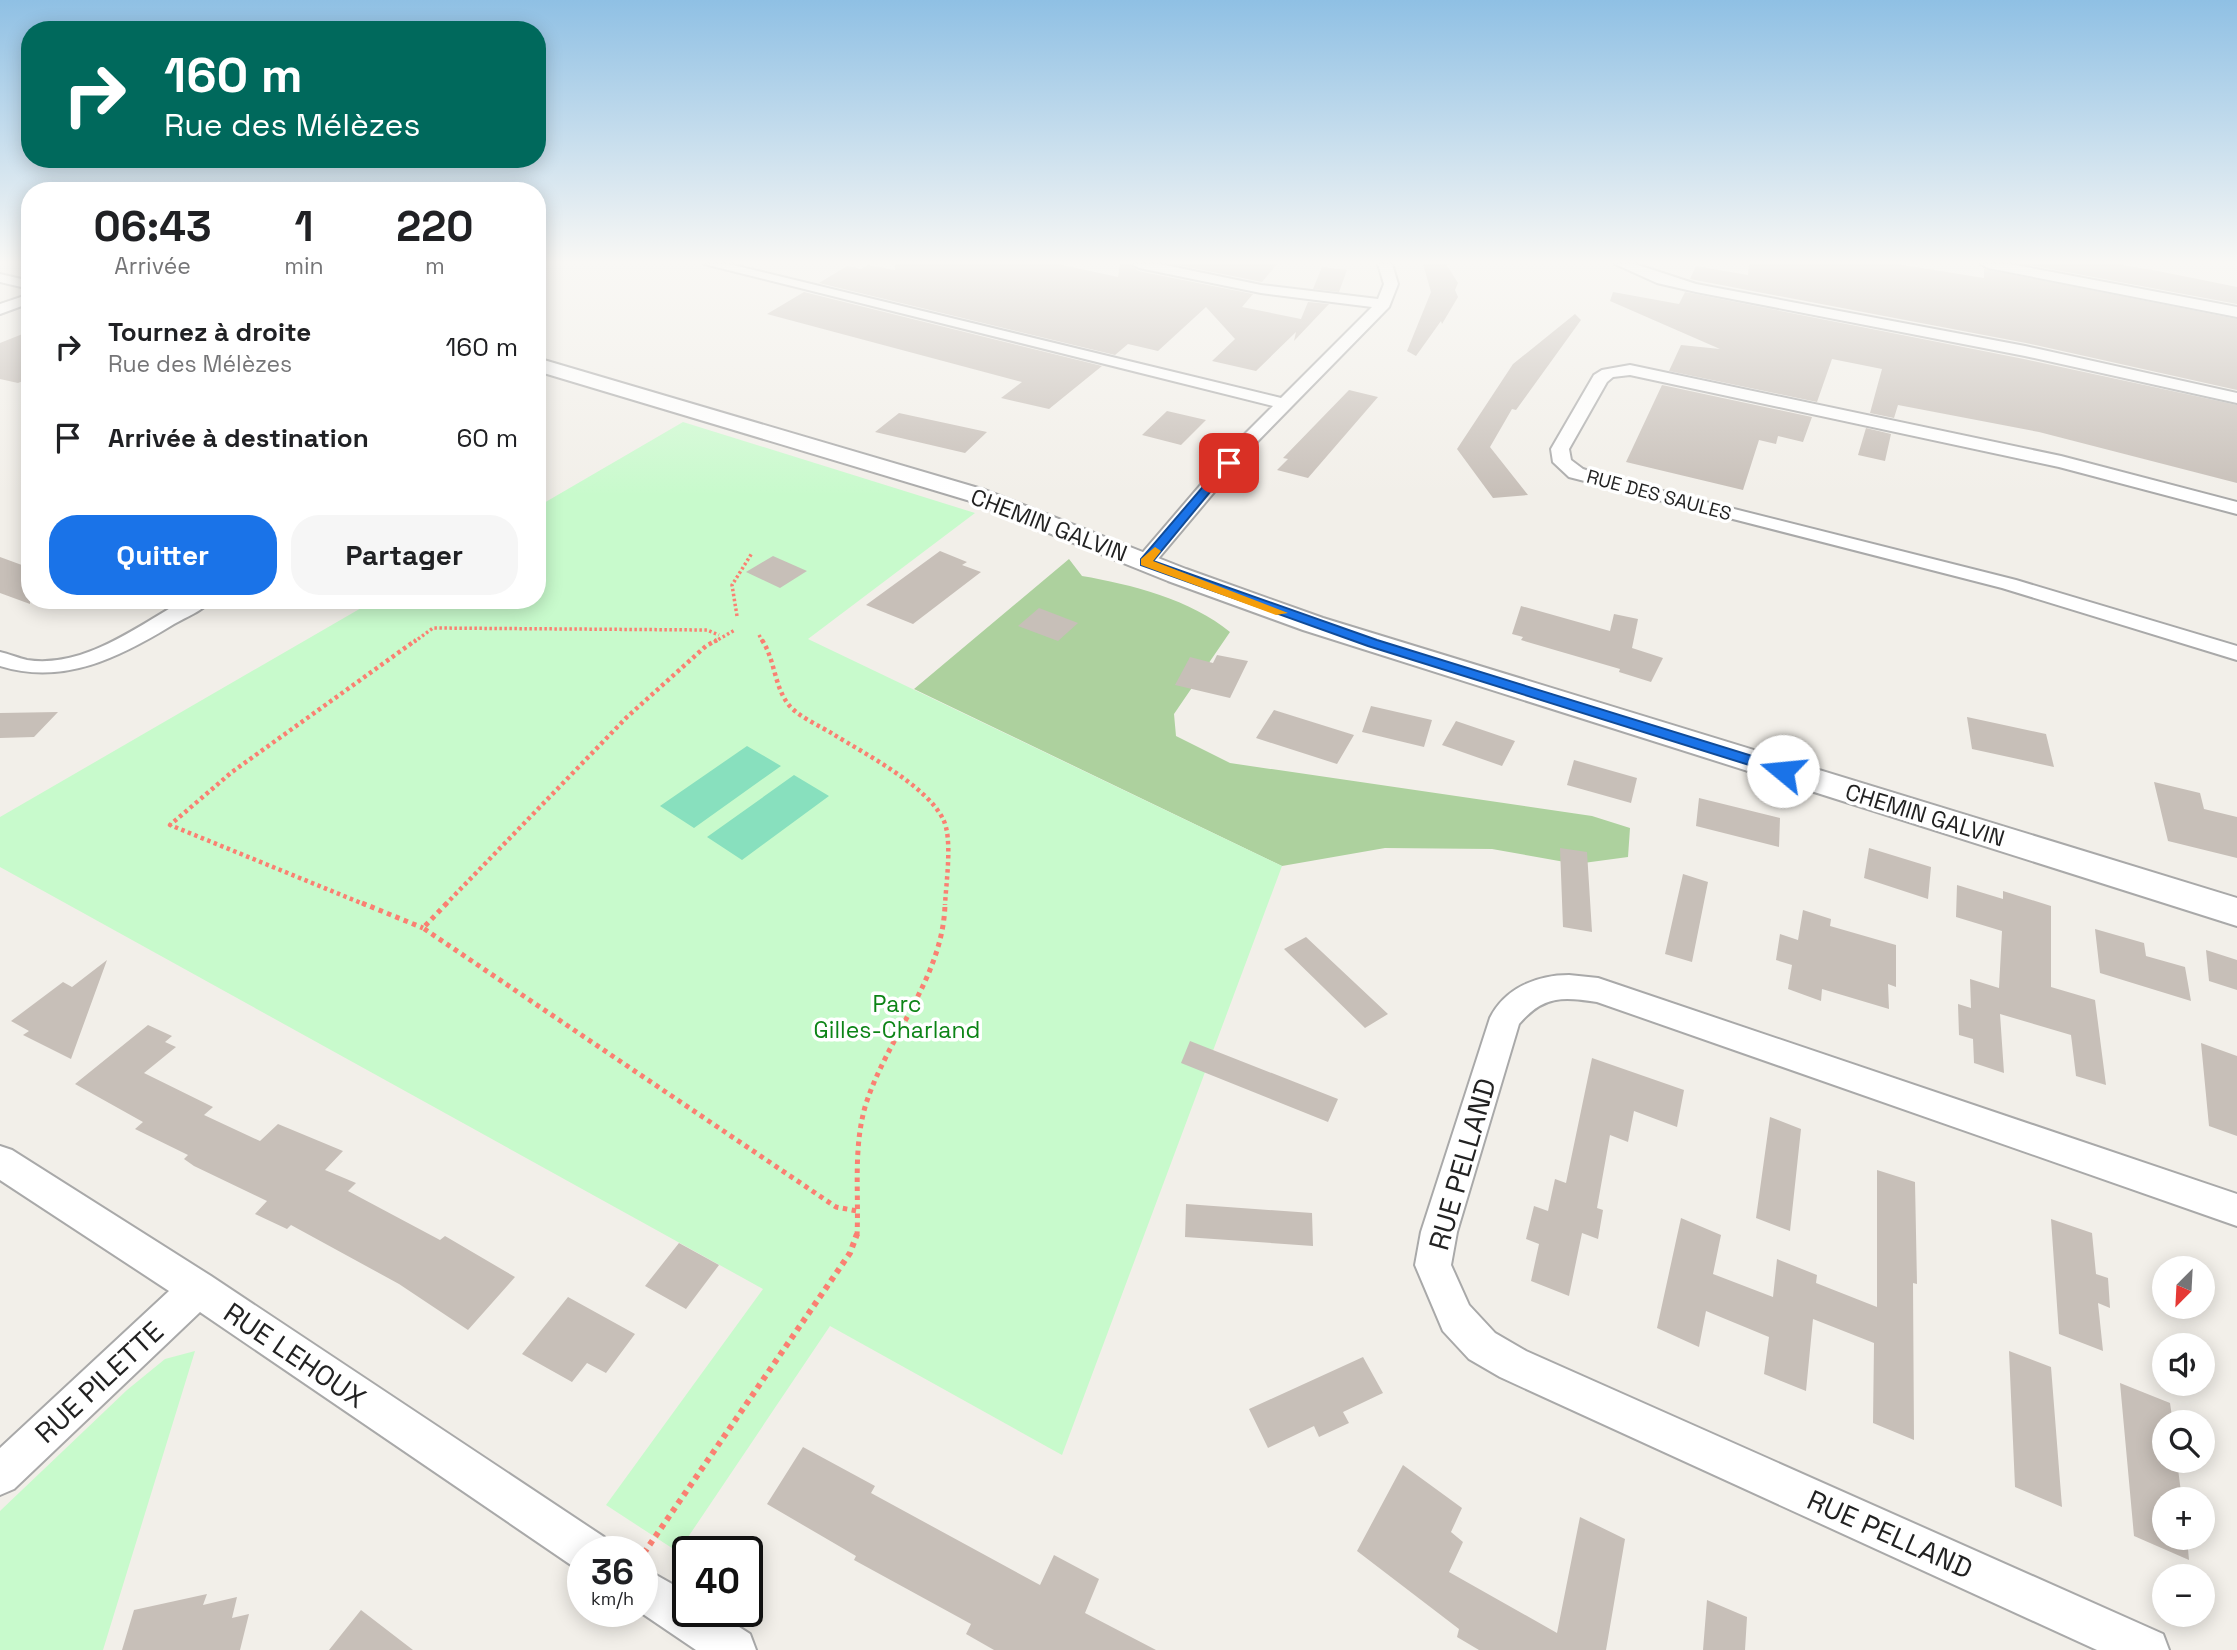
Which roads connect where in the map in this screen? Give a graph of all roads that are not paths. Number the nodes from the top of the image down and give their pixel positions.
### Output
1 (1027, 341) edge
2 (1348, 341) edge
3 (1971, 341) edge
4 (546, 367) edge
5 (2237, 398) edge
6 (1286, 404) junction
7 (2237, 508) edge
8 (1145, 562) junction
9 (183, 609) edge
10 (2237, 653) edge
11 (0, 659) edge
12 (2237, 912) edge
13 (0, 1161) edge
14 (2237, 1210) edge
15 (198, 1289) junction
16 (0, 1475) edge
17 (567, 1537) edge
18 (658, 1599) edge
19 (734, 1650) edge
20 (2147, 1650) edge

1 - 6 street
2 - 6 street
3 - 5 street
4 - 8 street, CHEMIN GALVIN
6 - 8 street
7 - 10 street, RUE DES SAULES
8 - 12 street, CHEMIN GALVIN
9 - 11 street
13 - 15 street, RUE LEHOUX
14 - 20 street, RUE PELLAND
15 - 16 street, RUE PILETTE
15 - 17 street, RUE LEHOUX
18 - 19 street

